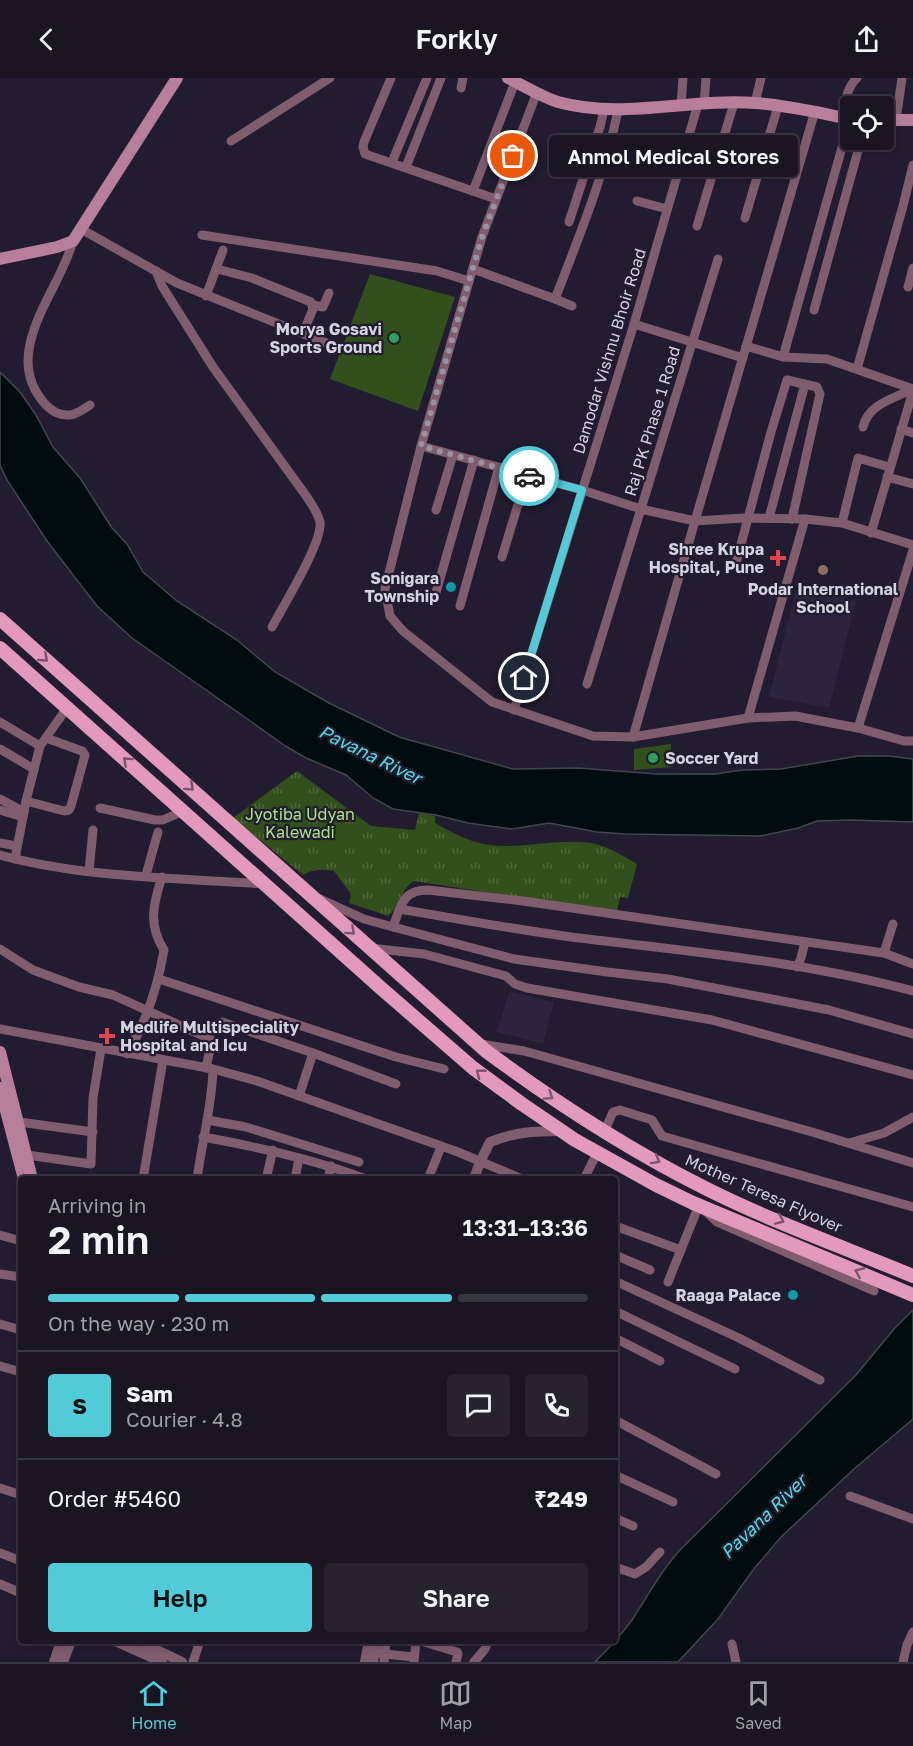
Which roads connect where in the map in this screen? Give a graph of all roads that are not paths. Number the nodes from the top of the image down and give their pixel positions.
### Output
1 (177, 78) edge
2 (330, 78) edge
3 (391, 78) edge
4 (427, 78) edge
5 (441, 78) edge
6 (683, 78) edge
7 (706, 78) edge
8 (761, 78) edge
9 (902, 78) edge
10 (512, 80) edge
11 (852, 80) edge
12 (537, 92) junction
13 (846, 96) edge
14 (734, 103) junction
15 (755, 103) junction
16 (701, 104) junction
17 (681, 105) junction
18 (778, 106) junction
19 (894, 106) edge
20 (604, 110) junction
21 (618, 111) junction
22 (815, 111) junction
23 (840, 116) edge
24 (894, 120) edge
25 (913, 120) edge
26 (231, 141) dead end
27 (840, 144) edge
28 (858, 150) edge
29 (392, 162) junction
30 (913, 165) edge
31 (406, 167) junction
32 (473, 191) junction
33 (496, 199) junction
34 (637, 201) dead end
35 (667, 209) junction
36 (745, 218) dead end
37 (569, 222) dead end
38 (697, 226) dead end
39 (81, 229) junction
40 (202, 234) dead end
41 (73, 241) junction
42 (223, 250) dead end
43 (0, 259) edge
44 (718, 259) dead end
45 (913, 268) edge
46 (217, 269) junction
47 (473, 269) junction
48 (156, 271) junction
49 (470, 281) junction
50 (908, 287) dead end
51 (329, 293) dead end
52 (206, 296) junction
53 (555, 299) junction
54 (313, 306) junction
55 (572, 306) dead end
56 (814, 310) dead end
57 (634, 324) junction
58 (303, 333) junction
59 (692, 342) junction
60 (747, 346) junction
61 (336, 347) dead end
62 (783, 357) junction
63 (743, 358) junction
64 (857, 369) junction
65 (806, 384) junction
66 (913, 390) edge
67 (90, 405) dead end
68 (863, 427) dead end
69 (901, 429) junction
70 (913, 433) edge
71 (421, 446) junction
72 (453, 455) junction
73 (474, 460) junction
74 (499, 467) junction
75 (888, 472) junction
76 (527, 475) junction
77 (913, 484) edge
78 (582, 490) junction
79 (641, 508) junction
80 (436, 510) dead end
81 (750, 518) junction
82 (769, 518) junction
83 (792, 519) junction
84 (805, 519) junction
85 (694, 521) junction
86 (842, 523) junction
87 (871, 533) junction
88 (913, 545) edge
89 (913, 550) edge
90 (502, 557) dead end
91 (736, 563) dead end
92 (435, 596) dead end
93 (460, 606) dead end
94 (0, 619) edge
95 (272, 627) dead end
96 (0, 648) edge
97 (587, 684) dead end
98 (67, 708) junction
99 (514, 710) junction
100 (748, 718) junction
101 (0, 722) edge
102 (858, 728) junction
103 (633, 737) junction
104 (913, 741) edge
105 (43, 742) junction
106 (0, 749) edge
107 (34, 769) junction
108 (0, 800) edge
109 (26, 801) junction
110 (100, 808) dead end
111 (0, 810) edge
112 (183, 811) junction
113 (23, 815) junction
114 (93, 830) dead end
115 (158, 832) dead end
116 (0, 843) edge
117 (17, 846) junction
118 (0, 855) edge
119 (15, 859) junction
120 (89, 871) junction
121 (146, 875) junction
122 (162, 877) junction
123 (295, 880) junction
124 (265, 884) junction
125 (310, 894) junction
126 (278, 896) junction
127 (400, 909) junction
128 (893, 924) dead end
129 (393, 927) junction
130 (805, 942) junction
131 (370, 948) junction
132 (0, 949) edge
133 (884, 953) junction
134 (913, 964) edge
135 (797, 967) junction
136 (159, 979) junction
137 (913, 991) edge
138 (148, 1010) junction
139 (222, 1022) dead end
140 (0, 1029) edge
141 (913, 1034) edge
142 (478, 1043) junction
143 (101, 1048) junction
144 (313, 1053) junction
145 (127, 1054) junction
146 (1, 1056) edge
147 (163, 1060) junction
148 (209, 1068) junction
149 (444, 1069) dead end
150 (913, 1075) edge
151 (522, 1077) junction
152 (396, 1084) dead end
153 (0, 1088) edge
154 (510, 1095) junction
155 (299, 1096) junction
156 (913, 1117) edge
157 (207, 1120) junction
158 (14, 1123) junction
159 (562, 1131) junction
160 (93, 1132) junction
161 (604, 1132) junction
162 (203, 1137) junction
163 (849, 1143) junction
164 (441, 1147) junction
165 (273, 1150) junction
166 (597, 1152) junction
167 (27, 1155) junction
168 (299, 1158) junction
169 (359, 1162) dead end
170 (480, 1162) junction
171 (913, 1163) edge
172 (331, 1166) junction
173 (23, 1176) edge
174 (31, 1176) edge
175 (144, 1176) edge
176 (197, 1176) edge
177 (267, 1176) edge
178 (296, 1176) edge
179 (329, 1176) edge
180 (358, 1176) edge
181 (429, 1176) edge
182 (475, 1176) edge
183 (515, 1176) edge
184 (585, 1176) edge
185 (699, 1205) junction
186 (913, 1207) edge
187 (618, 1227) edge
188 (0, 1235) edge
189 (18, 1240) edge
190 (681, 1250) junction
191 (618, 1256) edge
192 (650, 1270) dead end
193 (0, 1274) edge
194 (913, 1276) edge
195 (18, 1277) edge
196 (618, 1282) edge
197 (668, 1282) dead end
198 (874, 1292) dead end
199 (913, 1295) edge
200 (618, 1312) edge
201 (0, 1324) edge
202 (18, 1329) edge
203 (618, 1339) edge
204 (660, 1360) dead end
205 (0, 1366) edge
206 (735, 1369) dead end
207 (18, 1371) edge
208 (820, 1380) dead end
209 (618, 1422) edge
210 (716, 1474) dead end
211 (618, 1476) edge
212 (0, 1488) edge
213 (18, 1494) edge
214 (850, 1496) dead end
215 (673, 1502) dead end
216 (618, 1519) edge
217 (913, 1519) edge
218 (633, 1526) dead end
219 (660, 1552) dead end
220 (0, 1553) edge
221 (18, 1560) edge
222 (618, 1568) edge
223 (0, 1584) edge
224 (18, 1592) edge
225 (913, 1632) edge
226 (61, 1644) edge
227 (70, 1644) edge
228 (199, 1644) edge
229 (368, 1644) edge
230 (385, 1644) edge
231 (416, 1644) edge
232 (431, 1644) edge
233 (486, 1644) edge
234 (732, 1644) dead end
235 (144, 1645) edge
236 (379, 1658) edge
237 (414, 1659) edge
238 (54, 1662) edge
239 (63, 1662) edge
240 (162, 1662) edge
241 (182, 1662) edge
242 (193, 1662) edge
243 (365, 1662) edge
244 (456, 1662) edge
245 (474, 1662) edge
246 (736, 1662) edge
247 (903, 1662) edge

1 - 39 main road
2 - 26 street
3 - 29 street
4 - 29 street
5 - 31 street
6 - 17 street
7 - 16 street, Damodar Vishnu Bhoir Road
8 - 15 street
9 - 19 street
10 - 12 main road
10 - 32 street
11 - 13 street
12 - 20 main road
12 - 33 street
14 - 15 main road
14 - 16 main road
14 - 38 street
15 - 18 main road
16 - 17 main road
16 - 35 street, Damodar Vishnu Bhoir Road
17 - 21 main road
18 - 22 main road
18 - 36 street
20 - 21 main road
20 - 37 street
21 - 53 street
22 - 23 main road
22 - 60 street
24 - 25 main road
27 - 62 street
28 - 56 street
29 - 31 street
30 - 64 street
31 - 32 street
32 - 33 street
33 - 47 street
34 - 35 street
35 - 57 street, Damodar Vishnu Bhoir Road
39 - 41 main road
39 - 48 street
40 - 49 street
41 - 43 main road
41 - 67 street
42 - 46 street
44 - 59 street, Raj PK Phase 1 Road
45 - 50 street
46 - 52 street
46 - 54 street
47 - 49 street
47 - 53 street
48 - 52 street
48 - 95 street
49 - 71 street
51 - 54 street
52 - 58 street
53 - 55 street
54 - 58 street
57 - 59 street
57 - 78 street, Damodar Vishnu Bhoir Road
58 - 61 street
59 - 63 street
59 - 79 street, Raj PK Phase 1 Road
60 - 62 street
60 - 63 street
62 - 64 street
63 - 85 street
64 - 66 street
65 - 81 street
65 - 82 street
65 - 83 street
66 - 68 street
66 - 69 street
69 - 70 street
69 - 75 street
71 - 72 street
71 - 99 street
72 - 73 street
72 - 80 street
73 - 74 street
73 - 92 street
74 - 76 street
74 - 93 street
75 - 77 street
75 - 86 street
75 - 87 street
76 - 78 street
76 - 90 street
78 - 79 street
78 - 99 street, Damodar Vishnu Bhoir Road
79 - 85 street
79 - 97 street, Raj PK Phase 1 Road
81 - 82 street
81 - 85 street
81 - 91 street
82 - 83 street
83 - 84 street
84 - 86 street
84 - 100 street
85 - 103 street
86 - 87 street
87 - 88 street
89 - 102 street
94 -> 123 main road, Mother Teresa Flyover
96 - 98 main road, Mother Teresa Flyover
98 - 105 street
112 -> 98 main road, Mother Teresa Flyover
99 - 103 street
100 - 102 street
100 - 103 street
101 - 105 street
102 - 104 street
105 - 107 street
105 - 109 street
106 - 107 street
107 - 109 street
108 - 113 street
109 - 113 street
110 - 112 street
111 - 113 street
112 - 124 main road, Mother Teresa Flyover
113 - 117 street
114 - 120 street
115 - 121 street
116 - 117 street
117 - 119 street
118 - 119 street
119 - 120 street
120 - 121 street
121 - 122 street
122 - 124 street
122 - 136 street
123 - 125 main road, Mother Teresa Flyover
123 - 126 main road
124 - 126 main road, Mother Teresa Flyover
125 - 129 street
125 -> 131 main road, Mother Teresa Flyover
154 -> 126 main road, Mother Teresa Flyover
127 - 129 street
127 - 130 street
127 - 135 street
128 - 133 street
129 - 141 street
130 - 133 street
130 - 135 street
131 - 142 main road, Mother Teresa Flyover
131 - 150 street
132 - 138 street
133 - 134 street
135 - 137 street
136 - 138 street
136 - 149 street
138 - 145 street
138 - 148 street
139 - 144 street
140 - 143 street
142 - 151 main road, Mother Teresa Flyover
142 - 163 street
143 - 145 street
143 - 160 street
144 - 152 street
144 - 155 street
145 - 147 street
146 - 158 main road
147 - 148 street
147 - 175 street
148 - 155 street
148 - 157 street
151 - 154 main road
151 -> 161 main road, Mother Teresa Flyover
153 - 158 main road
154 - 159 main road, Mother Teresa Flyover
155 - 164 street
156 - 163 street
157 - 162 street
157 - 169 street
158 - 160 street
158 - 167 main road
158 - 173 main road
159 - 166 main road, Mother Teresa Flyover
159 - 170 street
160 - 167 street
161 - 186 street
161 -> 194 main road, Mother Teresa Flyover
162 - 165 street
162 - 176 street
163 - 171 street
164 - 170 street
164 - 181 street
165 - 168 street
165 - 177 street
166 - 184 street
166 - 185 main road, Mother Teresa Flyover
167 - 174 main road
168 - 172 street
168 - 178 street
170 - 182 street
170 - 183 street
172 - 179 street
172 - 180 street
185 - 190 street
185 - 198 street
199 -> 185 main road, Mother Teresa Flyover
187 - 190 street
188 - 189 street
190 - 197 street
191 - 192 street
193 - 195 street
196 - 208 street
200 - 206 street
201 - 202 street
203 - 204 street
205 - 207 street
209 - 210 street
211 - 215 street
212 - 213 street
214 - 217 street
216 - 218 street
219 - 222 street
220 - 221 street
223 - 224 street
225 - 247 street
226 - 238 street
227 - 239 street
228 - 242 street
229 - 243 street
230 - 236 street
231 - 237 street
232 - 244 street
233 - 245 street
234 - 246 street
235 - 240 street
235 - 241 street
236 - 237 street

